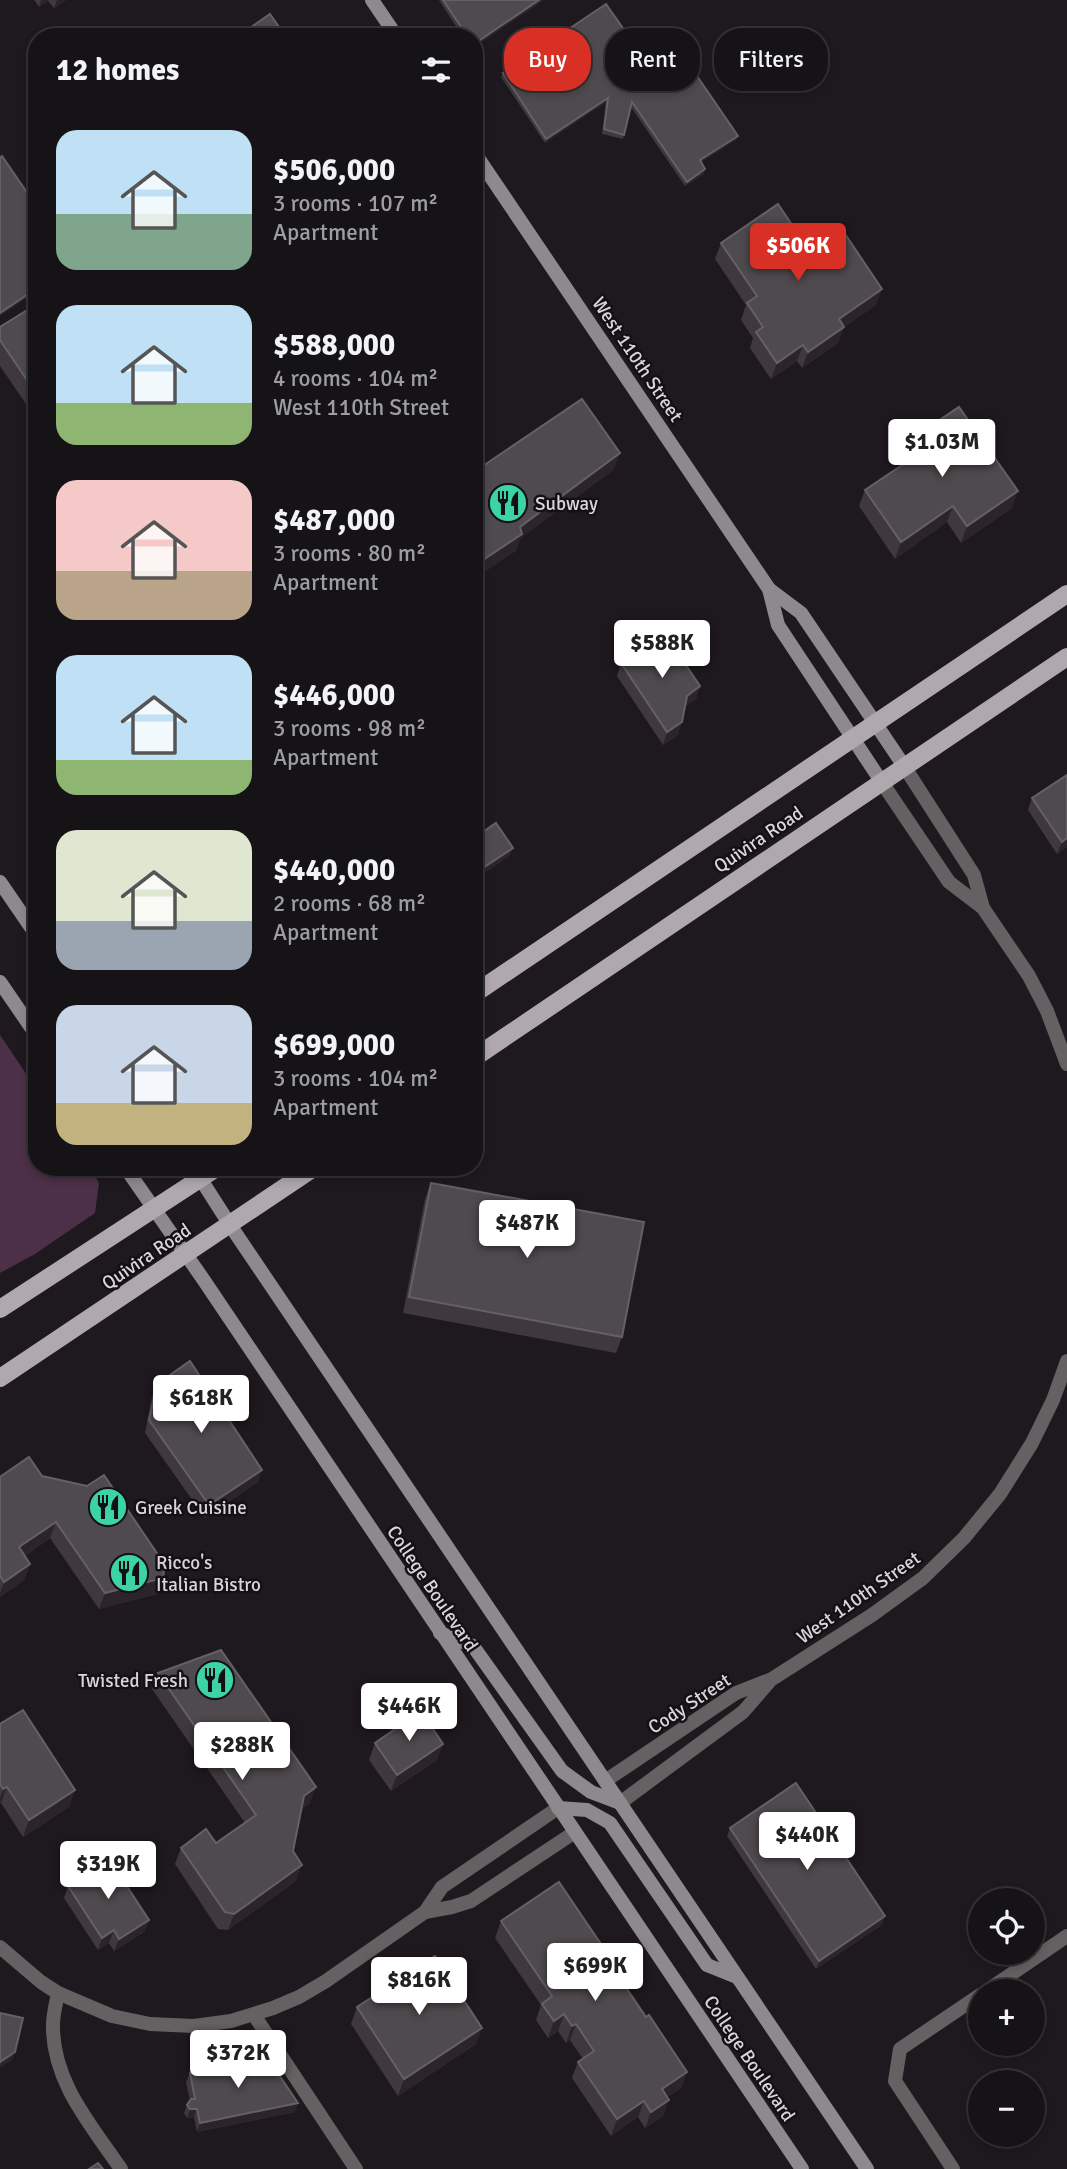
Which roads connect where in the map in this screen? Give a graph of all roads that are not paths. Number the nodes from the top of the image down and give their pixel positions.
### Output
1 (372, 0) edge
2 (391, 28) edge
3 (483, 165) edge
4 (769, 589) junction
5 (1067, 594) edge
6 (1067, 657) edge
7 (875, 724) junction
8 (853, 739) junction
9 (904, 766) junction
10 (881, 781) junction
11 (0, 882) edge
12 (983, 908) junction
13 (28, 923) edge
14 (0, 982) edge
15 (483, 988) edge
16 (28, 1023) edge
17 (483, 1052) edge
18 (1067, 1064) edge
19 (131, 1176) edge
20 (193, 1176) edge
21 (199, 1176) edge
22 (302, 1176) edge
23 (154, 1208) junction
24 (230, 1225) junction
25 (186, 1255) junction
26 (0, 1309) edge
27 (1067, 1361) edge
28 (0, 1378) edge
29 (440, 1633) junction
30 (772, 1679) junction
31 (605, 1781) junction
32 (620, 1803) junction
33 (558, 1808) junction
34 (575, 1832) junction
35 (425, 1912) junction
36 (1067, 1936) edge
37 (0, 1947) edge
38 (737, 1977) junction
39 (1004, 1979) edge
40 (58, 1993) junction
41 (968, 2003) edge
42 (254, 2015) junction
43 (121, 2169) edge
44 (356, 2169) edge
45 (802, 2169) edge
46 (867, 2169) edge
47 (953, 2169) edge

1 - 2 main road
3 - 4 main road, West 110th Street
4 - 7 main road, West 110th Street
4 - 8 main road, West 110th Street
5 - 7 main road, Quivira Road
6 - 9 main road, Quivira Road
7 - 8 main road, Quivira Road
7 - 9 main road, West 110th Street
8 - 10 main road, West 110th Street
8 - 15 main road, Quivira Road
9 - 10 main road, Quivira Road
9 - 12 street, West 110th Street
10 - 12 street, West 110th Street
10 - 17 main road, Quivira Road
11 - 13 main road
12 - 18 street, West 110th Street
14 - 16 main road
19 - 23 main road, College Boulevard
20 - 23 main road, Quivira Road
21 - 24 main road, College Boulevard
22 - 24 main road, Quivira Road
23 - 25 main road, College Boulevard
23 - 26 main road, Quivira Road
24 - 25 main road, Quivira Road
24 - 31 main road, College Boulevard
25 - 28 main road, Quivira Road
25 - 29 main road, College Boulevard
27 - 30 street, West 110th Street
29 - 32 main road
29 - 33 main road, College Boulevard
30 - 31 street, Cody Street
30 - 32 street, Cody Street
31 - 32 main road, College Boulevard
32 - 38 main road, College Boulevard
33 - 34 main road, College Boulevard
33 - 35 street
33 - 38 main road
34 - 35 street
34 - 45 main road, College Boulevard
35 - 42 street
36 - 39 street
37 - 40 street
38 - 46 main road, College Boulevard
40 - 42 street
40 - 43 street
41 - 47 street
42 - 44 street

